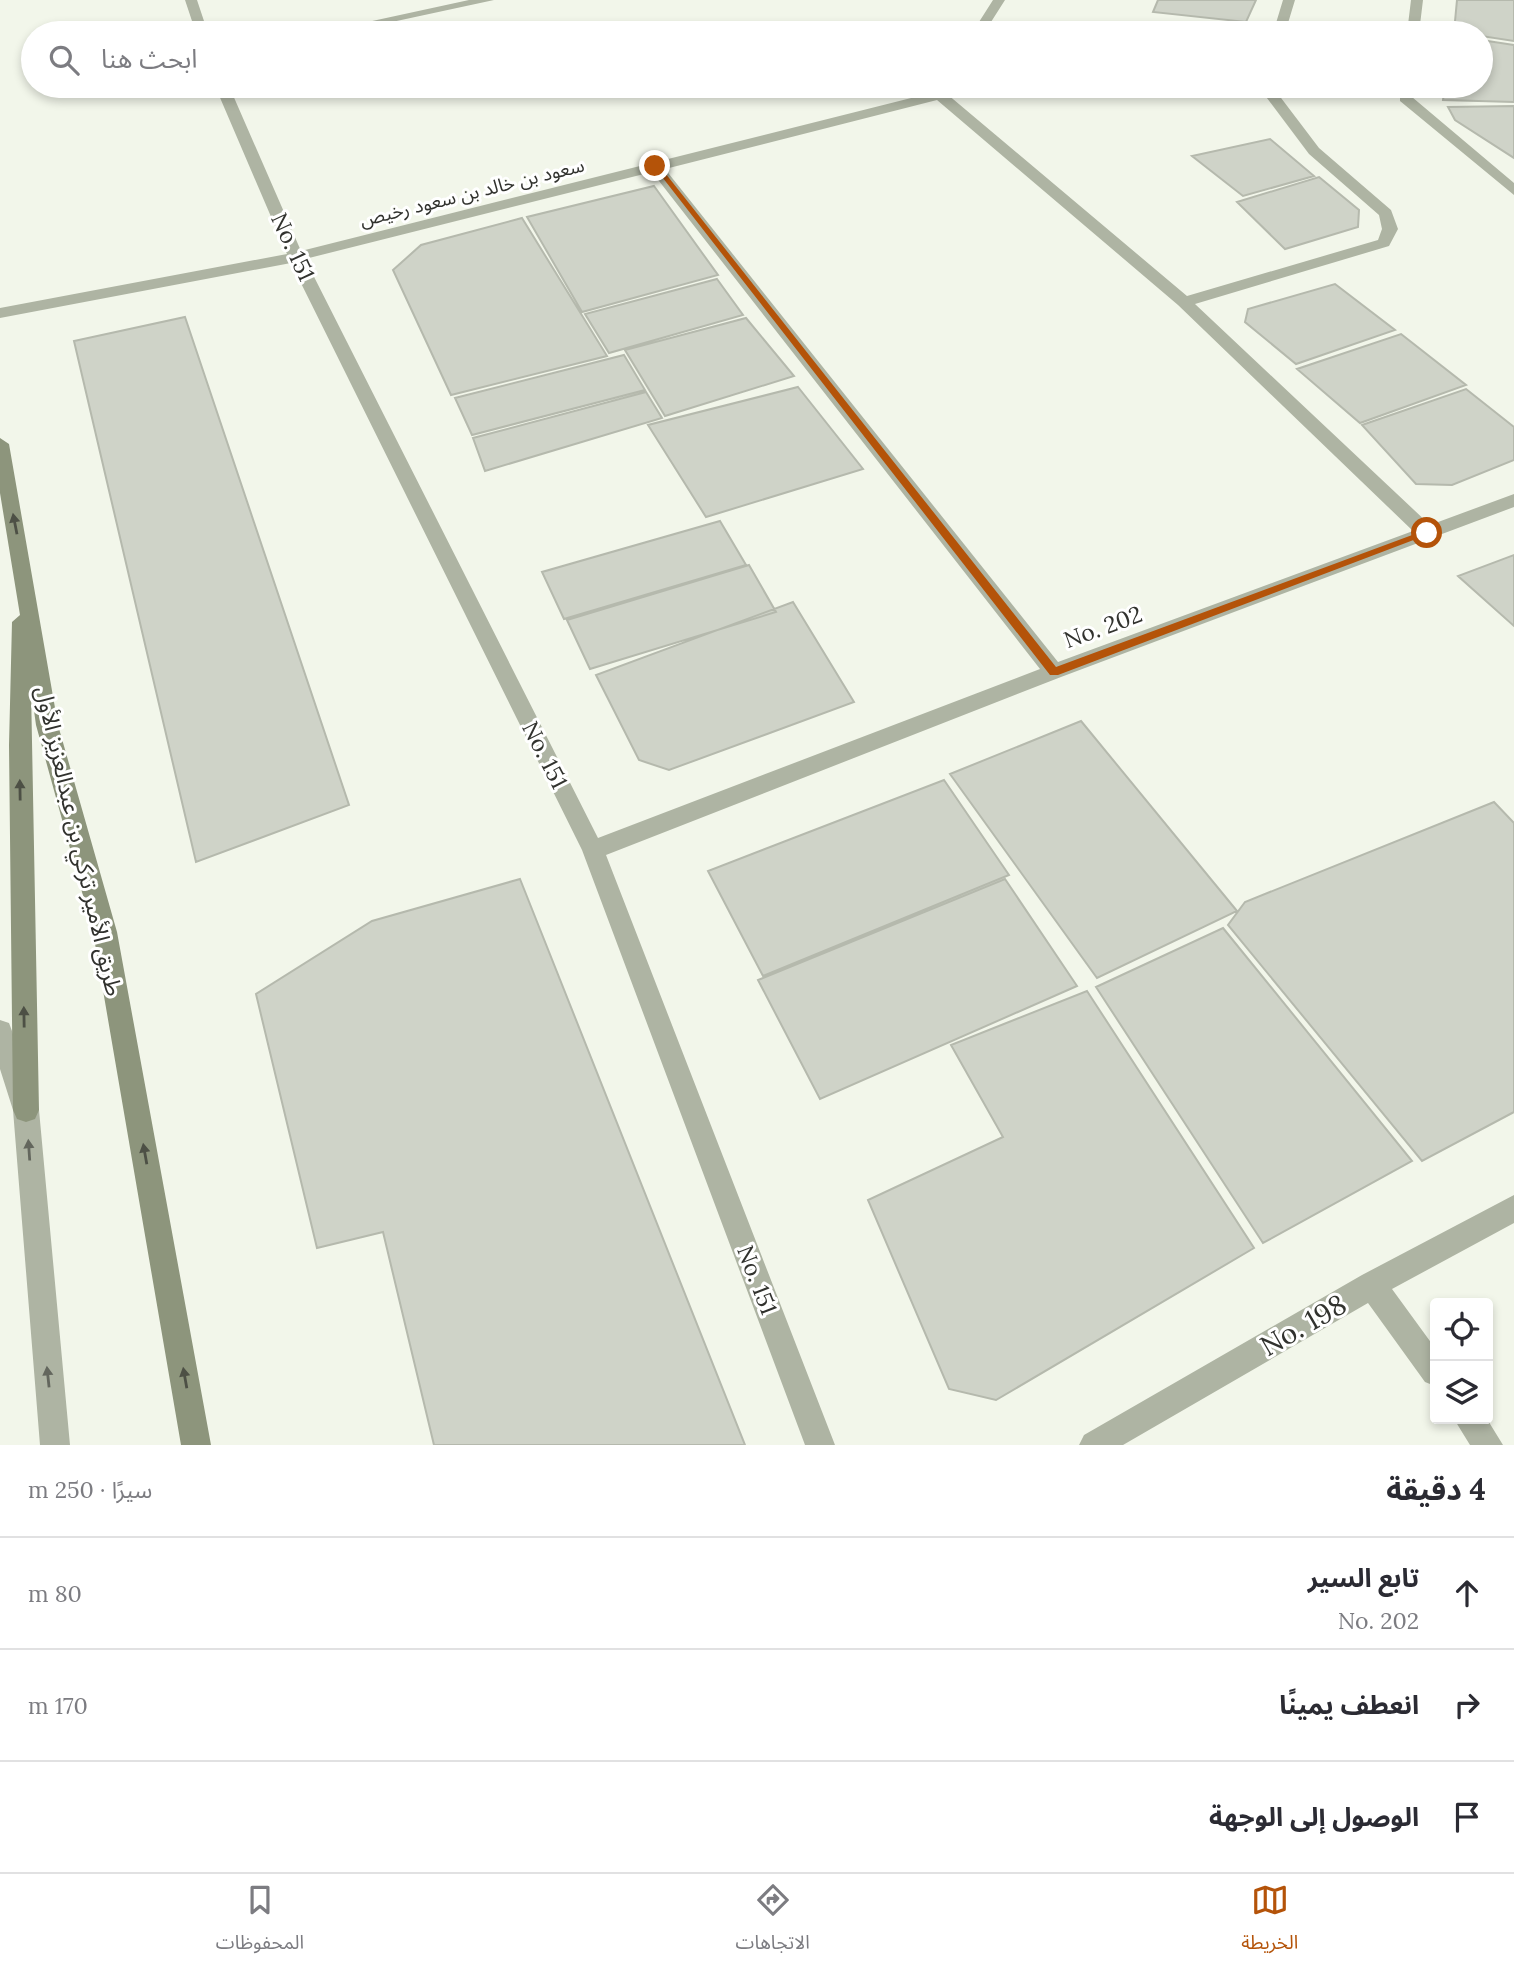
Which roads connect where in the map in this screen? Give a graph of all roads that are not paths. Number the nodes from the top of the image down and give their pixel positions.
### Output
1 (191, 0) edge
2 (485, 0) edge
3 (999, 0) edge
4 (1289, 0) edge
5 (1417, 0) edge
6 (198, 21) edge
7 (382, 21) edge
8 (986, 21) edge
9 (1283, 21) edge
10 (1414, 21) edge
11 (227, 98) edge
12 (912, 98) edge
13 (951, 98) edge
14 (1274, 98) edge
15 (1405, 98) edge
16 (655, 166) junction
17 (1514, 191) edge
18 (296, 257) junction
19 (1184, 302) junction
20 (0, 313) edge
21 (0, 444) edge
22 (1514, 500) edge
23 (1427, 533) junction
24 (22, 562) junction
25 (1054, 672) junction
26 (593, 850) junction
27 (0, 1031) edge
28 (26, 1110) junction
29 (1514, 1208) edge
30 (1372, 1285) junction
31 (1430, 1365) edge
32 (1473, 1424) edge
33 (55, 1445) edge
34 (196, 1445) edge
35 (820, 1445) edge
36 (1094, 1445) edge
37 (1488, 1445) edge

1 - 6 street
2 - 7 street
3 - 8 street
4 - 9 street
5 - 10 street
11 - 18 street, No. 151
12 - 16 street, سعود بن خالد بن سعود رخيص
13 - 19 street
14 - 19 street
15 - 17 street
16 - 18 street, سعود بن خالد بن سعود رخيص
16 - 25 street
18 - 20 street, سعود بن خالد بن سعود رخيص
18 - 26 street, No. 151
19 - 23 street
24 -> 21 main road, طريق الأمير تركي بن عبدالعزيز الأول
22 - 23 street, No. 202
23 - 25 street, No. 202
28 -> 24 main road
34 -> 24 main road, طريق الأمير تركي بن عبدالعزيز الأول
25 - 26 street, No. 202
26 - 35 street, No. 151
27 - 28 street
33 -> 28 street
29 - 30 street, No. 198
30 - 31 street
30 - 36 street, No. 198
32 - 37 street

